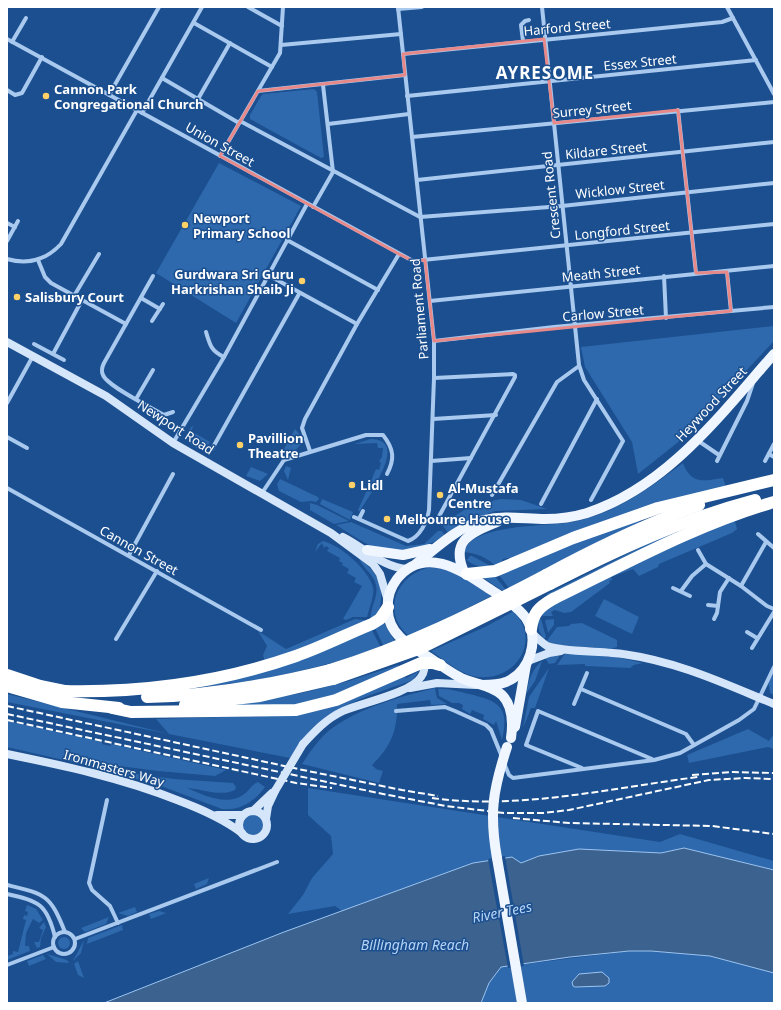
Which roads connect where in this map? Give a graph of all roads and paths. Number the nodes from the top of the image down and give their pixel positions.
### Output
1 (202, 7) edge
2 (248, 7) edge
3 (283, 7) edge
4 (422, 7) edge
5 (542, 7) edge
6 (727, 7) edge
7 (398, 8) edge
8 (158, 9) edge
9 (26, 18) dead end
10 (733, 18) junction
11 (529, 20) dead end
12 (194, 23) junction
13 (282, 26) junction
14 (401, 34) junction
15 (7, 38) edge
16 (544, 39) junction
17 (523, 41) junction
18 (12, 42) junction
19 (230, 43) junction
20 (281, 45) junction
21 (403, 54) junction
22 (42, 57) junction
23 (756, 60) junction
24 (272, 67) junction
25 (405, 75) junction
26 (162, 78) junction
27 (550, 81) junction
28 (323, 85) junction
29 (7, 90) edge
30 (258, 91) junction
31 (774, 94) edge
32 (109, 95) junction
33 (407, 96) junction
34 (198, 99) junction
35 (774, 102) edge
36 (137, 110) junction
37 (678, 110) junction
38 (142, 113) junction
39 (410, 114) junction
40 (240, 122) junction
41 (554, 123) junction
42 (328, 124) junction
43 (412, 137) junction
44 (774, 142) edge
45 (684, 151) junction
46 (220, 156) junction
47 (558, 165) junction
48 (333, 172) junction
49 (417, 180) junction
50 (774, 183) edge
51 (688, 191) junction
52 (307, 204) junction
53 (562, 206) junction
54 (313, 207) junction
55 (420, 217) junction
56 (18, 221) dead end
57 (7, 223) edge
58 (774, 224) edge
59 (15, 227) junction
60 (692, 233) junction
61 (287, 240) junction
62 (7, 241) edge
63 (567, 245) junction
64 (99, 254) dead end
65 (399, 254) junction
66 (7, 258) edge
67 (38, 260) junction
68 (425, 260) junction
69 (774, 266) edge
70 (727, 272) junction
71 (696, 274) junction
72 (153, 276) dead end
73 (268, 276) junction
74 (664, 276) junction
75 (571, 287) junction
76 (378, 290) junction
77 (299, 294) junction
78 (74, 296) junction
79 (141, 298) junction
80 (82, 300) junction
81 (430, 301) junction
82 (162, 304) dead end
83 (774, 307) edge
84 (160, 309) junction
85 (731, 311) junction
86 (666, 318) junction
87 (152, 321) dead end
88 (126, 324) junction
89 (357, 324) junction
90 (576, 325) junction
91 (206, 332) dead end
92 (434, 341) junction
93 (7, 342) edge
94 (34, 344) dead end
95 (53, 354) junction
96 (774, 354) edge
97 (33, 356) junction
98 (224, 358) junction
99 (64, 360) dead end
100 (579, 366) junction
101 (153, 370) dead end
102 (755, 375) junction
103 (434, 378) junction
104 (136, 399) junction
105 (597, 400) junction
106 (7, 402) edge
107 (173, 412) dead end
108 (496, 414) junction
109 (433, 419) junction
110 (7, 437) edge
111 (697, 440) junction
112 (173, 443) junction
113 (774, 444) edge
114 (27, 448) dead end
115 (212, 450) dead end
116 (310, 451) junction
117 (768, 454) junction
118 (719, 455) junction
119 (774, 457) edge
120 (471, 458) junction
121 (431, 461) junction
122 (717, 461) dead end
123 (765, 461) dead end
124 (173, 474) dead end
125 (387, 474) dead end
126 (774, 480) edge
127 (774, 484) edge
128 (7, 488) edge
129 (262, 493) junction
130 (492, 495) dead end
131 (774, 495) edge
132 (592, 500) dead end
133 (774, 502) edge
134 (541, 504) dead end
135 (363, 512) dead end
136 (354, 517) dead end
137 (508, 517) junction
138 (359, 519) junction
139 (428, 520) junction
140 (331, 533) junction
141 (758, 534) dead end
142 (766, 542) junction
143 (438, 546) junction
144 (774, 548) edge
145 (367, 550) junction
146 (698, 550) dead end
147 (129, 555) junction
148 (706, 564) junction
149 (410, 568) junction
150 (157, 571) junction
151 (466, 573) junction
152 (729, 578) junction
153 (548, 579) junction
154 (741, 586) junction
155 (674, 588) dead end
156 (681, 591) junction
157 (690, 596) dead end
158 (388, 604) junction
159 (708, 605) dead end
160 (718, 606) junction
161 (774, 609) edge
162 (774, 612) edge
163 (714, 619) dead end
164 (261, 630) dead end
165 (531, 630) junction
166 (747, 632) dead end
167 (757, 638) junction
168 (116, 639) dead end
169 (752, 648) dead end
170 (569, 649) junction
171 (424, 658) junction
172 (527, 663) junction
173 (440, 665) joint
174 (774, 667) edge
175 (587, 673) dead end
176 (331, 674) junction
177 (7, 675) edge
178 (481, 685) junction
179 (7, 686) edge
180 (580, 689) junction
181 (404, 690) junction
182 (62, 691) junction
183 (759, 698) junction
184 (574, 704) dead end
185 (774, 704) edge
186 (112, 708) junction
187 (396, 711) dead end
188 (509, 743) junction
189 (694, 746) junction
190 (7, 754) edge
191 (654, 760) junction
192 (582, 768) junction
193 (275, 791) junction
194 (107, 800) dead end
195 (253, 811) junction
196 (212, 814) junction
197 (243, 815) junction
198 (266, 819) junction
199 (242, 833) junction
200 (277, 862) dead end
201 (7, 885) edge
202 (7, 894) edge
203 (118, 923) junction
204 (65, 932) junction
205 (55, 937) junction
206 (75, 940) junction
207 (54, 947) junction
208 (7, 965) edge
209 (522, 1003) edge

1 - 12 street
2 - 13 street
3 - 13 street
4 - 7 street
5 - 16 street, Crescent Road
6 - 10 street
7 - 14 street, Parliament Road
8 - 32 street
9 - 18 street
10 - 16 street, Harford Street
10 - 23 street
11 - 17 street
12 - 19 street
12 - 26 street
13 - 20 street
14 - 20 street
14 - 21 street, Parliament Road
15 - 18 street, Union Street
16 - 17 street, Harford Street
16 - 27 street, Crescent Road
17 - 21 street, Harford Street
18 - 22 street, Union Street
19 - 24 street
19 - 34 street
20 - 24 street
21 - 25 street, Parliament Road
22 - 29 street
22 - 32 street, Union Street
23 - 27 street, Essex Street
23 - 31 street
24 - 30 street
25 - 28 street
25 - 33 street, Parliament Road
26 - 34 street
26 - 38 street
27 - 33 street, Essex Street
27 - 41 street, Crescent Road
28 - 30 street
28 - 42 street
30 - 40 street
32 - 36 street, Union Street
33 - 39 street, Parliament Road
34 - 40 street
35 - 37 street, Surrey Street
36 - 38 street, Union Street
36 - 67 street
37 - 41 street, Surrey Street
37 - 45 street
38 - 46 street, Union Street
39 - 42 street
39 - 43 street, Parliament Road
40 - 46 street
40 - 48 street
41 - 43 street, Surrey Street
41 - 47 street, Crescent Road
42 - 48 street
43 - 49 street, Parliament Road
44 - 45 street, Kildare Street
45 - 47 street, Kildare Street
45 - 51 street
46 - 52 street, Union Street
47 - 49 street, Kildare Street
47 - 53 street, Crescent Road
48 - 54 street
48 - 55 street
49 - 55 street, Parliament Road
50 - 51 street, Wicklow Street
51 - 53 street, Wicklow Street
51 - 60 street
52 - 54 street, Union Street
52 - 61 street
53 - 55 street, Wicklow Street
53 - 63 street, Crescent Road
54 - 65 street, Union Street
55 - 68 street, Parliament Road
56 - 59 street
57 - 59 street
58 - 60 street, Longford Street
59 - 62 street
60 - 63 street, Longford Street
60 - 71 street
61 - 73 street
61 - 76 street
63 - 68 street, Longford Street
63 - 75 street, Crescent Road
64 - 78 street
65 - 68 street, Union Street
65 - 76 street
66 - 67 street
67 - 78 street
68 - 81 street, Parliament Road
69 - 70 street, Meath Street
70 - 71 street, Meath Street
70 - 85 street
71 - 74 street, Meath Street
72 - 79 street
73 - 77 street
73 - 98 street
74 - 75 street, Meath Street
74 - 86 street
75 - 81 street, Meath Street
75 - 90 street, Crescent Road
76 - 89 street
77 - 89 street
77 - 115 street
78 - 80 street
79 - 84 street
79 - 88 street
80 - 88 street
80 - 95 street
81 - 92 street, Parliament Road
82 - 84 street
83 - 85 street, Carlow Street
84 - 87 street
85 - 86 street, Carlow Street
86 - 90 street, Carlow Street
88 - 104 street
89 - 116 street
90 - 92 street, Carlow Street
90 - 100 street, Crescent Road
91 - 98 street
92 - 103 street, Parliament Road
93 - 97 main road, Newport Road
94 - 95 street
95 - 99 street
96 - 102 main road, Heywood Street
97 - 106 street
97 - 112 main road, Newport Road
98 - 112 street
100 - 105 street, Crescent Road
100 - 130 street
101 - 104 street
102 - 111 main road, Heywood Street
102 - 118 street
103 - 108 street
103 - 109 street, Parliament Road
104 - 107 street
105 - 132 street, Crescent Road
105 - 134 street
108 - 109 street
108 - 120 street
109 - 121 street, Parliament Road
110 - 114 street
111 - 118 street
111 - 137 main road, Heywood Street
112 - 129 main road, Newport Road
113 - 117 street
116 - 125 street
116 - 129 street
117 - 119 street
117 - 123 street
118 - 122 street
120 - 121 street
120 - 139 street
121 - 139 street, Parliament Road
124 - 147 street
126 - 151 highway
127 - 153 highway
128 - 147 street, Cannon Street
129 - 140 main road, Newport Road
131 - 153 highway
133 - 165 highway
135 - 138 street
136 - 138 street
137 - 143 main road, Heywood Street
137 - 151 main road, Heywood Street
138 - 139 street
140 - 145 main road, Newport Road
140 - 158 main road, Newport Road
141 - 142 street
142 - 144 street
142 - 154 street
143 - 145 main road
143 - 149 main road, Heywood Street
145 - 149 main road, Newport Road
146 - 148 street
147 - 150 street, Cannon Street
148 - 152 street
148 - 156 street
149 - 151 main road
149 - 158 main road
150 - 164 street, Cannon Street
150 - 168 street
151 - 165 main road
152 - 154 street
152 - 160 street
153 - 176 highway, bridge
154 - 161 street
155 - 156 street
156 - 157 street
158 - 171 main road
158 - 182 highway
159 - 160 street
160 - 163 street
162 - 167 street
165 - 170 main road
165 - 172 main road
166 - 167 street
167 - 169 street
170 - 172 main road
170 - 183 main road
171 - 173 highway
171 - 181 main road
171 - 186 highway
172 - 178 main road
172 - 188 main road
173 - 178 main road
174 - 183 street
175 - 180 street
176 - 182 highway
176 - 186 highway
177 - 182 highway
178 - 181 main road
178 - 188 main road
179 - 186 highway
180 - 184 street
180 - 189 street
181 - 193 main road, Ironmasters Way, bridge
183 - 185 main road
183 - 189 street
187 - 192 street
188 - 209 main road, bridge
189 - 191 street
190 - 196 main road, Ironmasters Way
191 - 192 street
191 - 192 street
193 - 195 main road, Ironmasters Way
193 - 198 main road, Ironmasters Way
194 - 203 street
195 - 197 main road, Ironmasters Way
195 - 198 main road
196 - 197 main road, Ironmasters Way
196 - 199 main road, Ironmasters Way
197 - 199 main road
198 - 199 main road, Ironmasters Way
200 - 203 street
201 - 204 street
202 - 205 street
203 - 206 street
204 - 205 street
204 - 206 street
205 - 207 street
206 - 207 street
207 - 208 street

